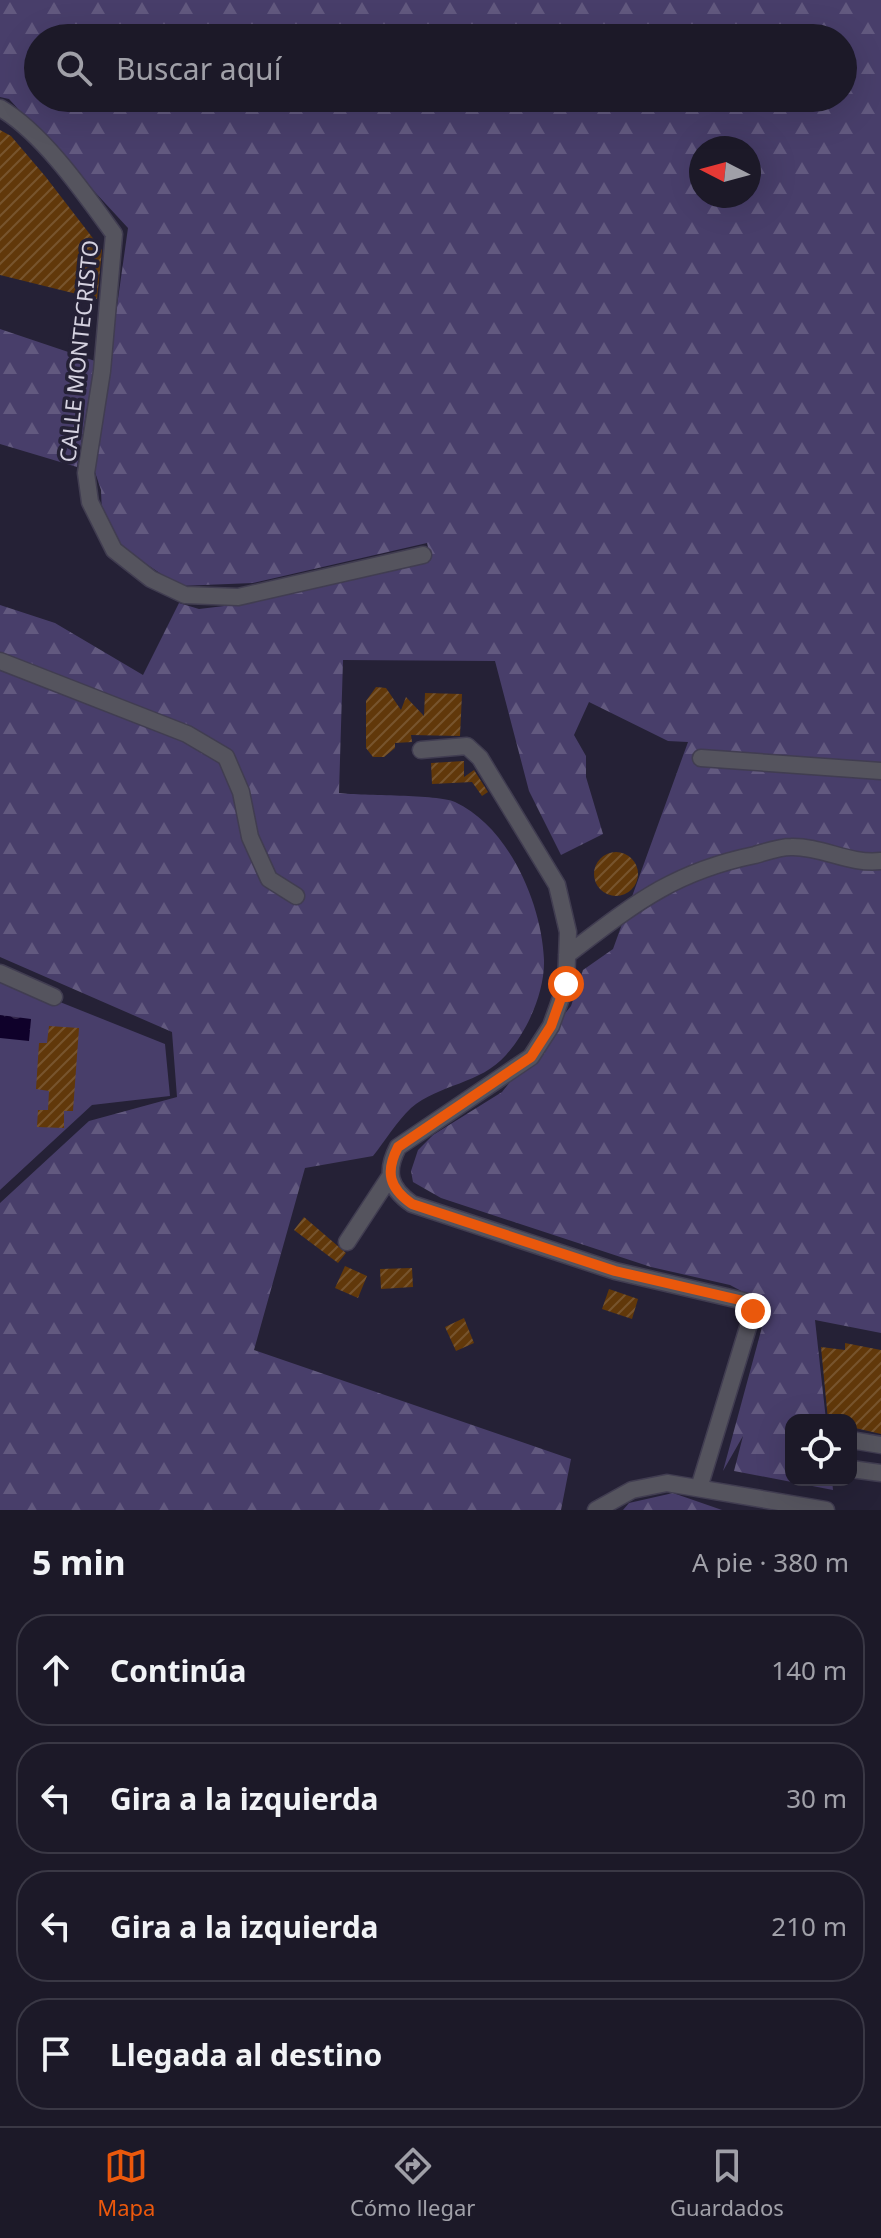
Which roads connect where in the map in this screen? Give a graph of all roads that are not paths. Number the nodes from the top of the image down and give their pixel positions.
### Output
1 (0, 108) edge
2 (423, 555) dead end
3 (0, 661) edge
4 (421, 750) dead end
5 (701, 758) dead end
6 (881, 771) edge
7 (881, 861) edge
8 (296, 896) dead end
9 (567, 955) junction
10 (0, 973) edge
11 (54, 997) dead end
12 (389, 1178) junction
13 (347, 1242) dead end
14 (857, 1441) edge
15 (881, 1445) edge
16 (857, 1470) edge
17 (881, 1473) edge
18 (699, 1488) junction
19 (799, 1508) edge
20 (596, 1510) edge
21 (826, 1510) edge

1 - 2 street, CALLE MONTECRISTO
3 - 8 street
4 - 9 street
5 - 6 street
7 - 9 street
9 - 12 street
10 - 11 street
12 - 13 street
12 - 18 street
14 - 15 street
16 - 17 street
18 - 19 street
18 - 20 street
19 - 21 street

